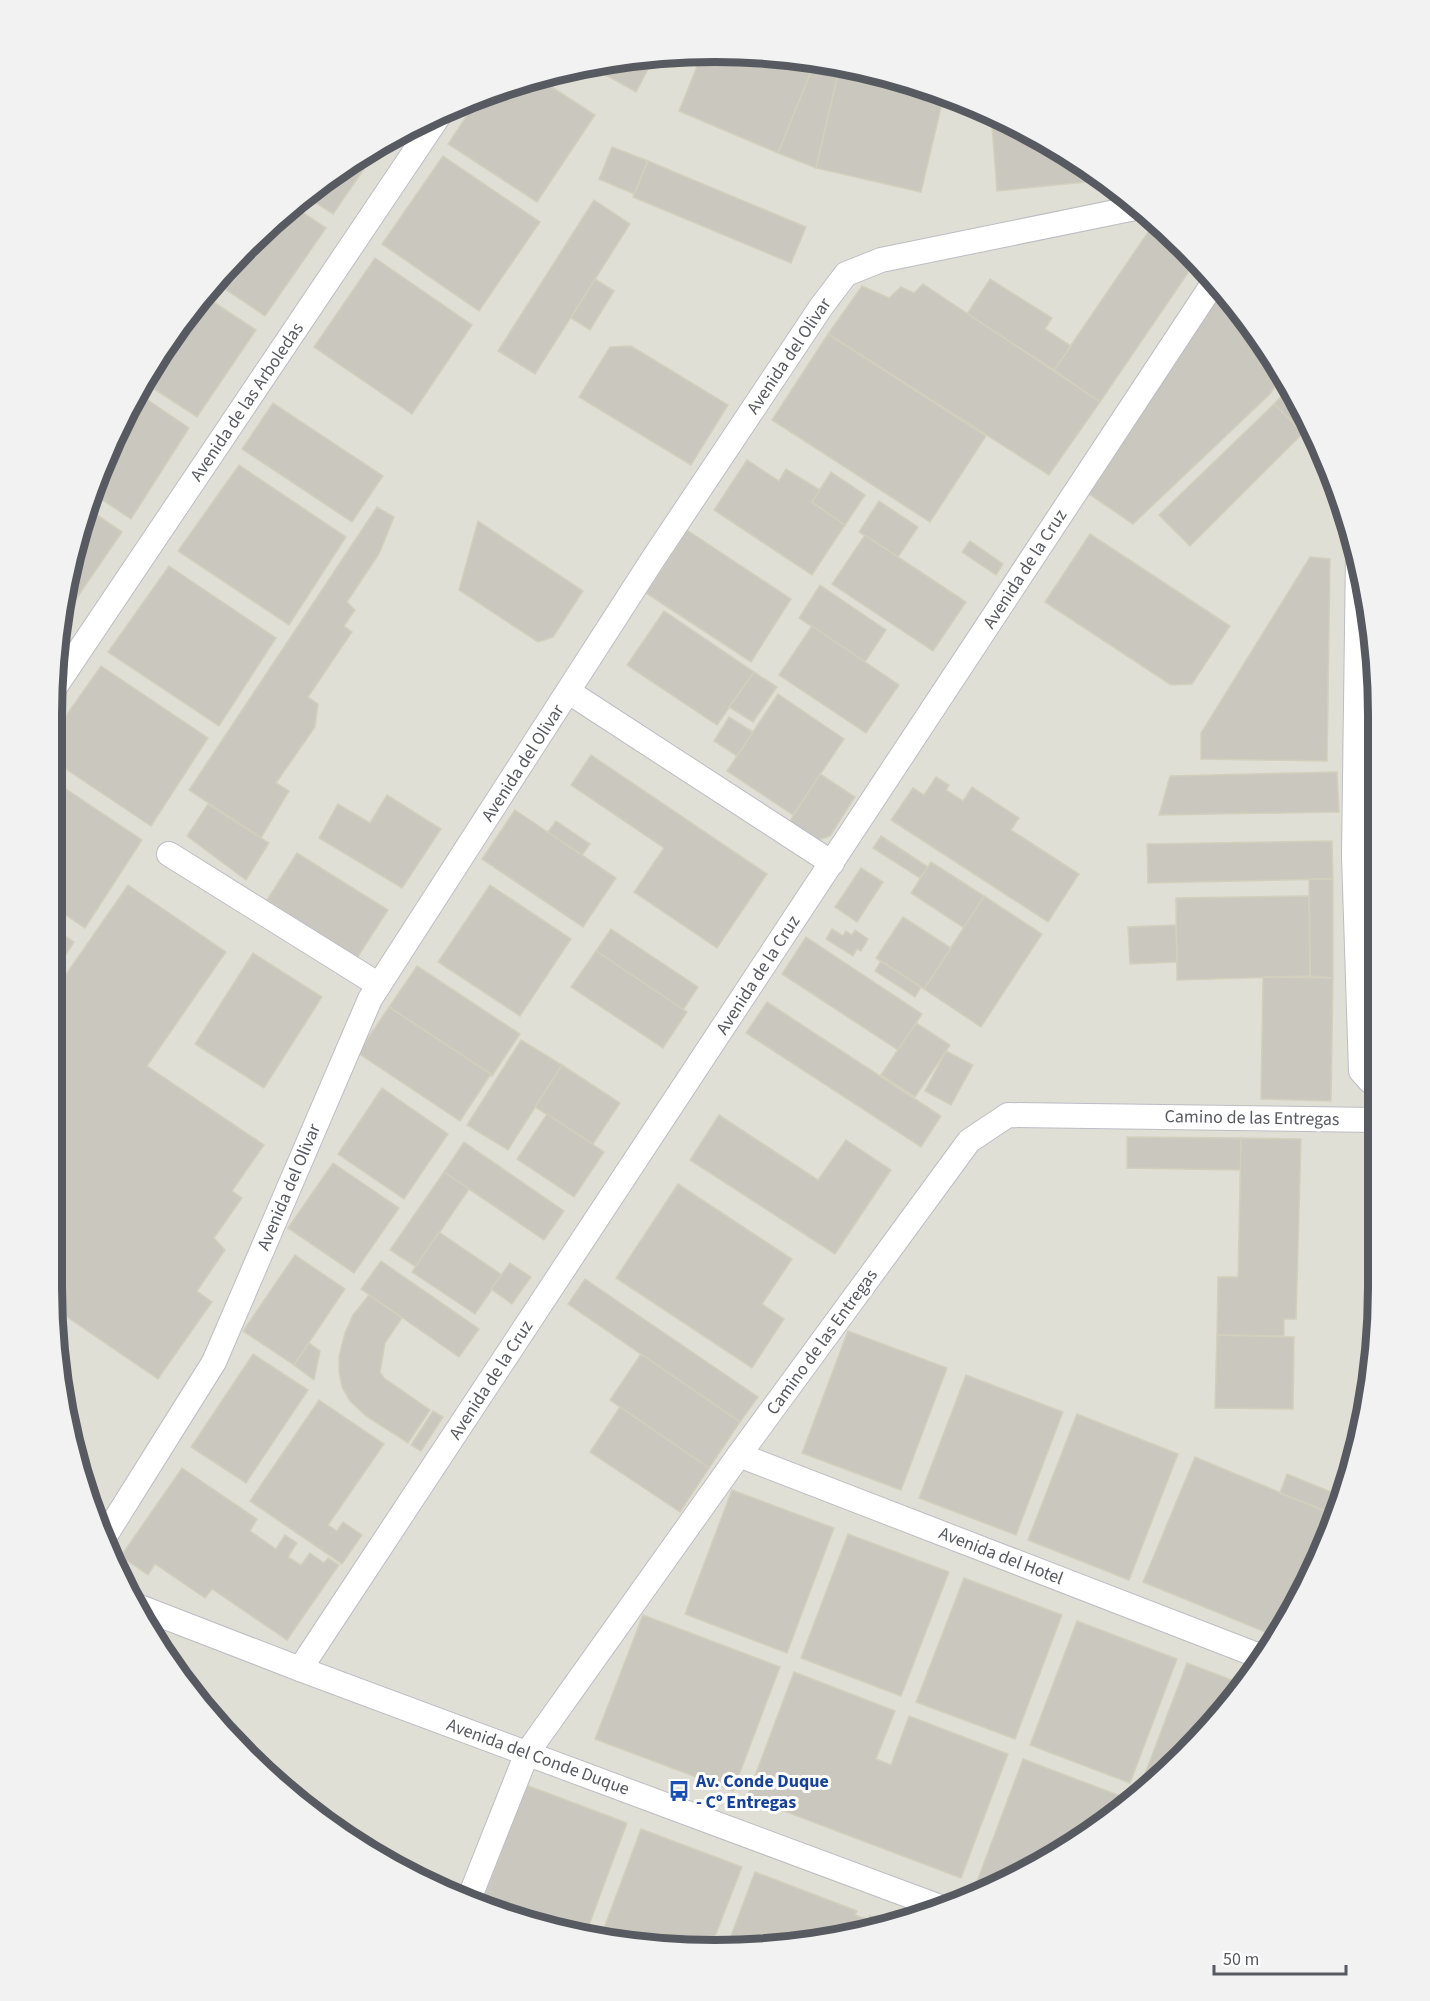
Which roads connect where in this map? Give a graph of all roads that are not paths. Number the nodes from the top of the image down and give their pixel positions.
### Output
1 (432, 126) edge
2 (1128, 209) edge
3 (1210, 289) edge
4 (1357, 597) edge
5 (63, 675) edge
6 (569, 692) junction
7 (169, 854) dead end
8 (832, 863) junction
9 (379, 985) junction
10 (1368, 1079) edge
11 (1368, 1120) edge
12 (739, 1455) junction
13 (109, 1530) edge
14 (147, 1610) edge
15 (1254, 1655) edge
16 (300, 1670) junction
17 (527, 1753) junction
18 (472, 1892) edge
19 (930, 1903) edge

1 - 5 street, Avenida de las Arboledas
2 - 6 street, Avenida del Olivar
3 - 8 street, Avenida de la Cruz
4 - 10 street
6 - 8 street
6 - 9 street, Avenida del Olivar
7 - 9 street
8 - 16 street, Avenida de la Cruz
9 - 13 street, Avenida del Olivar
11 - 12 street, Camino de las Entregas
12 - 15 street, Avenida del Hotel
12 - 17 street, Camino de las Entregas
14 - 16 street, Avenida del Conde Duque
16 - 17 street, Avenida del Conde Duque
17 - 18 street, Camino de las Entregas
17 - 19 street, Avenida del Conde Duque

